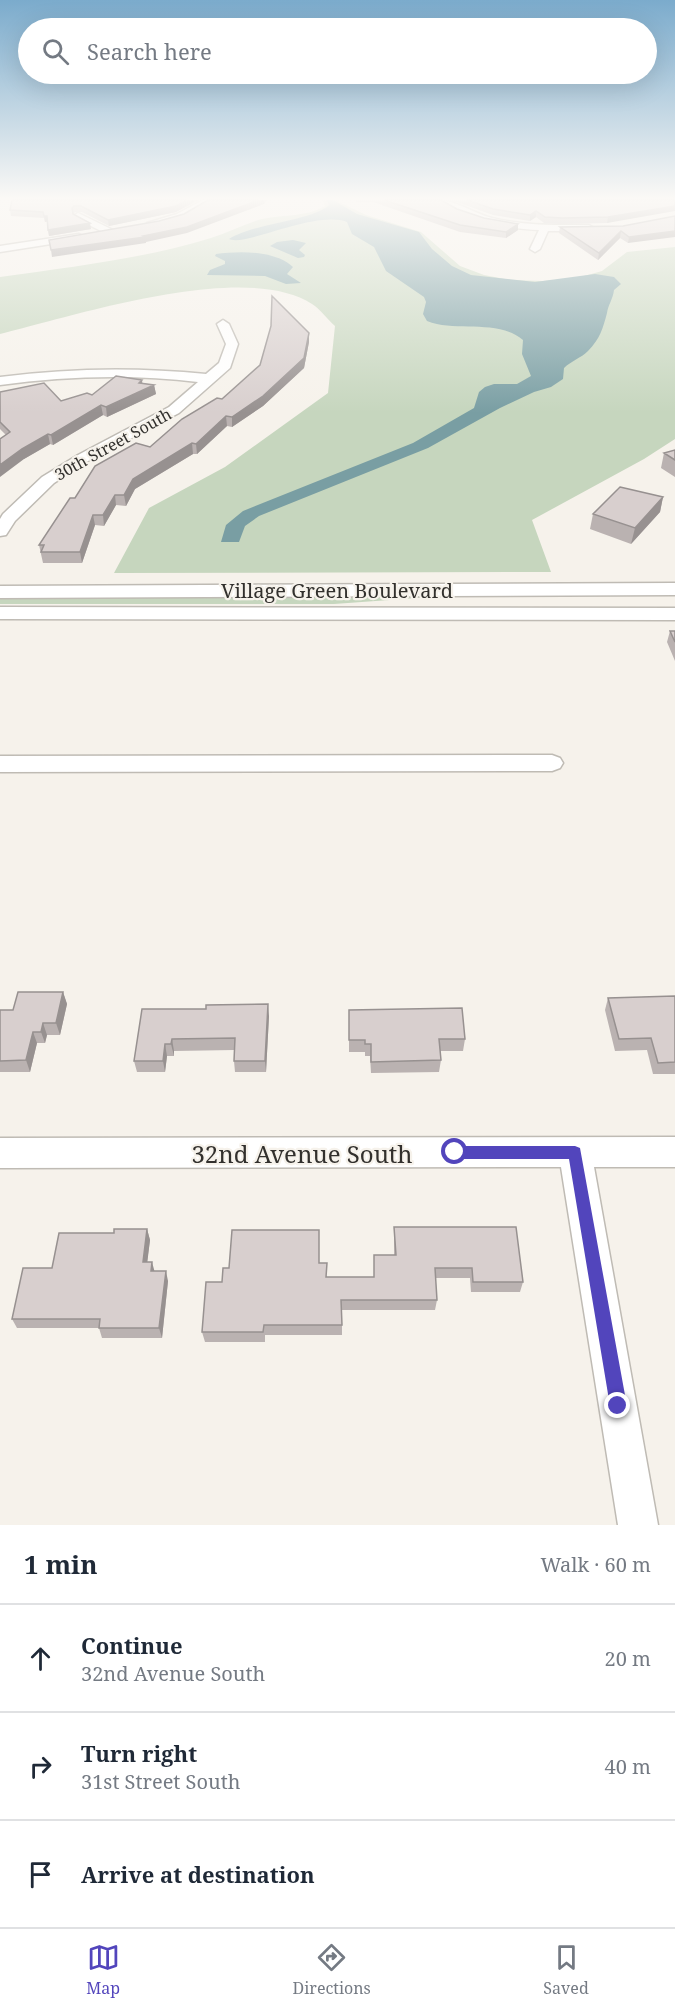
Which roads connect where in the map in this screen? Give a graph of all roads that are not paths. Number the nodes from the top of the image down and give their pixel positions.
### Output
1 (223, 324) dead end
2 (211, 379) junction
3 (0, 381) edge
4 (0, 531) edge
5 (675, 589) edge
6 (0, 591) edge
7 (0, 613) edge
8 (675, 614) edge
9 (552, 763) dead end
10 (0, 764) edge
11 (575, 1152) junction
12 (675, 1152) edge
13 (0, 1153) edge
14 (638, 1525) edge

1 - 2 street, 30th Street South
2 - 3 street
2 - 4 street, 30th Street South
5 - 6 street, Village Green Boulevard
7 - 8 street, Village Green Boulevard
9 - 10 street
11 - 12 street, 32nd Avenue South
11 - 13 street, 32nd Avenue South
11 - 14 street

